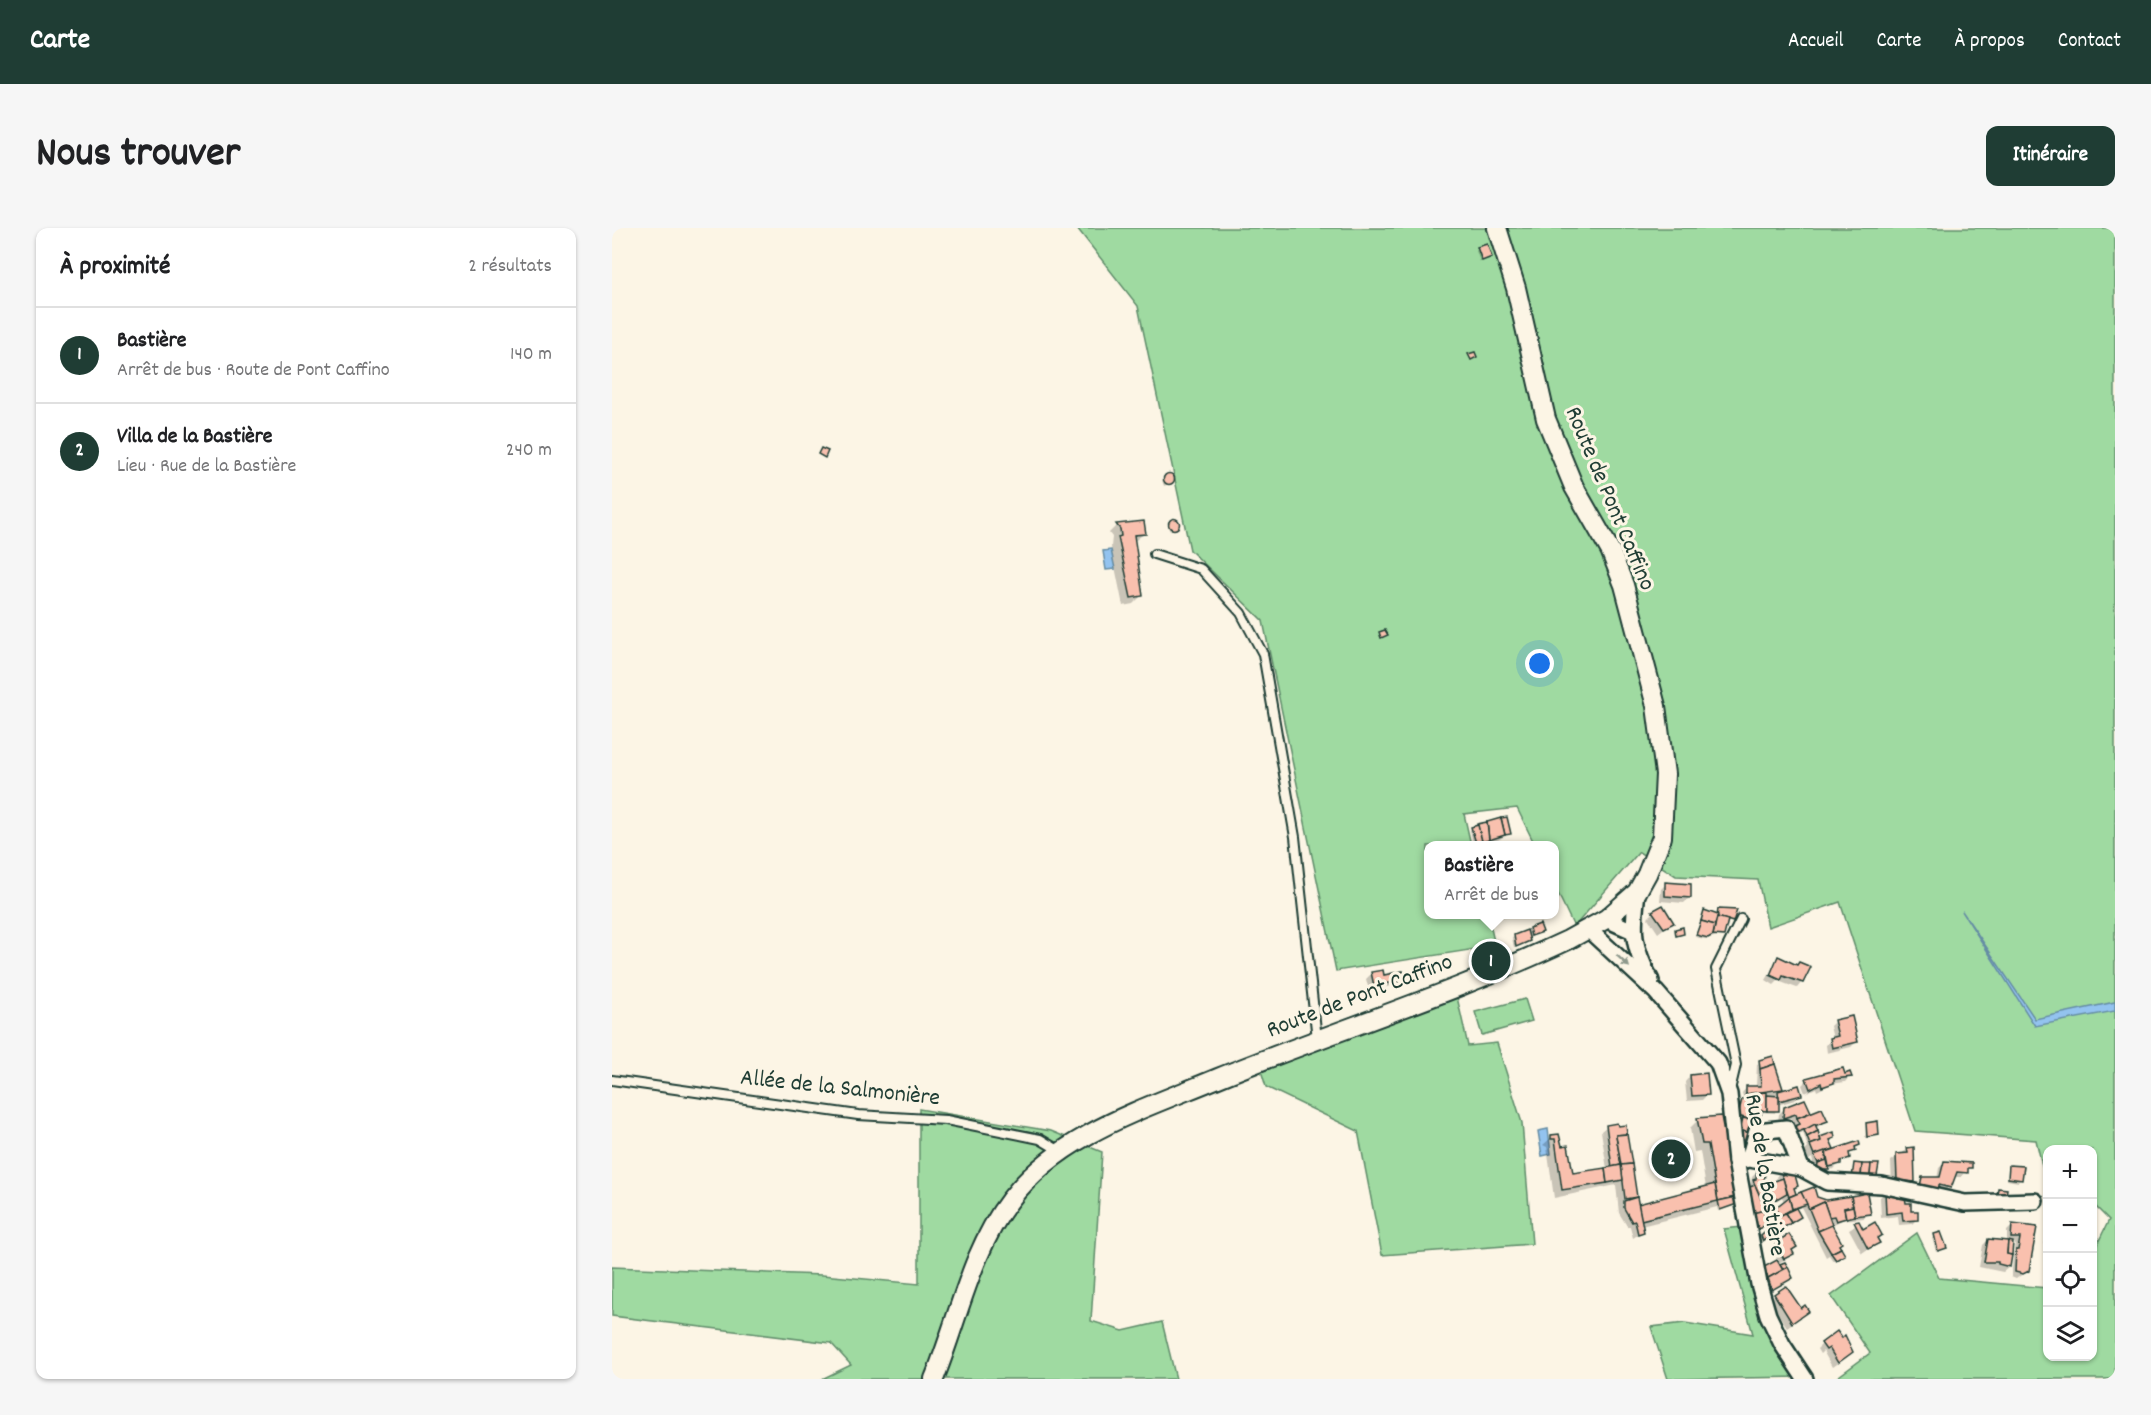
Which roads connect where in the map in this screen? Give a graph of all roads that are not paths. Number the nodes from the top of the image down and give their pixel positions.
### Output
1 (1497, 228) edge
2 (1154, 554) dead end
3 (1637, 892) junction
4 (1606, 919) junction
5 (1741, 919) dead end
6 (1590, 930) junction
7 (1633, 931) junction
8 (1656, 992) junction
9 (1317, 1039) junction
10 (612, 1080) edge
11 (1729, 1094) junction
12 (1060, 1151) junction
13 (1743, 1160) junction
14 (1801, 1168) junction
15 (2035, 1201) dead end
16 (934, 1379) edge
17 (1805, 1379) edge

1 - 3 street, Route de Pont Caffino
2 - 9 lane
3 - 4 street, Route de Pont Caffino
3 - 7 street
4 - 6 street, Route de Pont Caffino
4 - 7 street
5 - 11 lane
6 -> 8 street
6 - 9 street, Route de Pont Caffino
7 - 8 street
8 - 11 street, Rue de la Bastière
9 - 12 street, Route de Pont Caffino
10 - 12 lane, Allée de la Salmonière
11 - 13 street, Rue de la Bastière
12 - 16 street, Route de Pont Caffino
13 - 14 street
13 - 14 street
13 - 17 street, Rue de la Bastière
14 - 15 street

